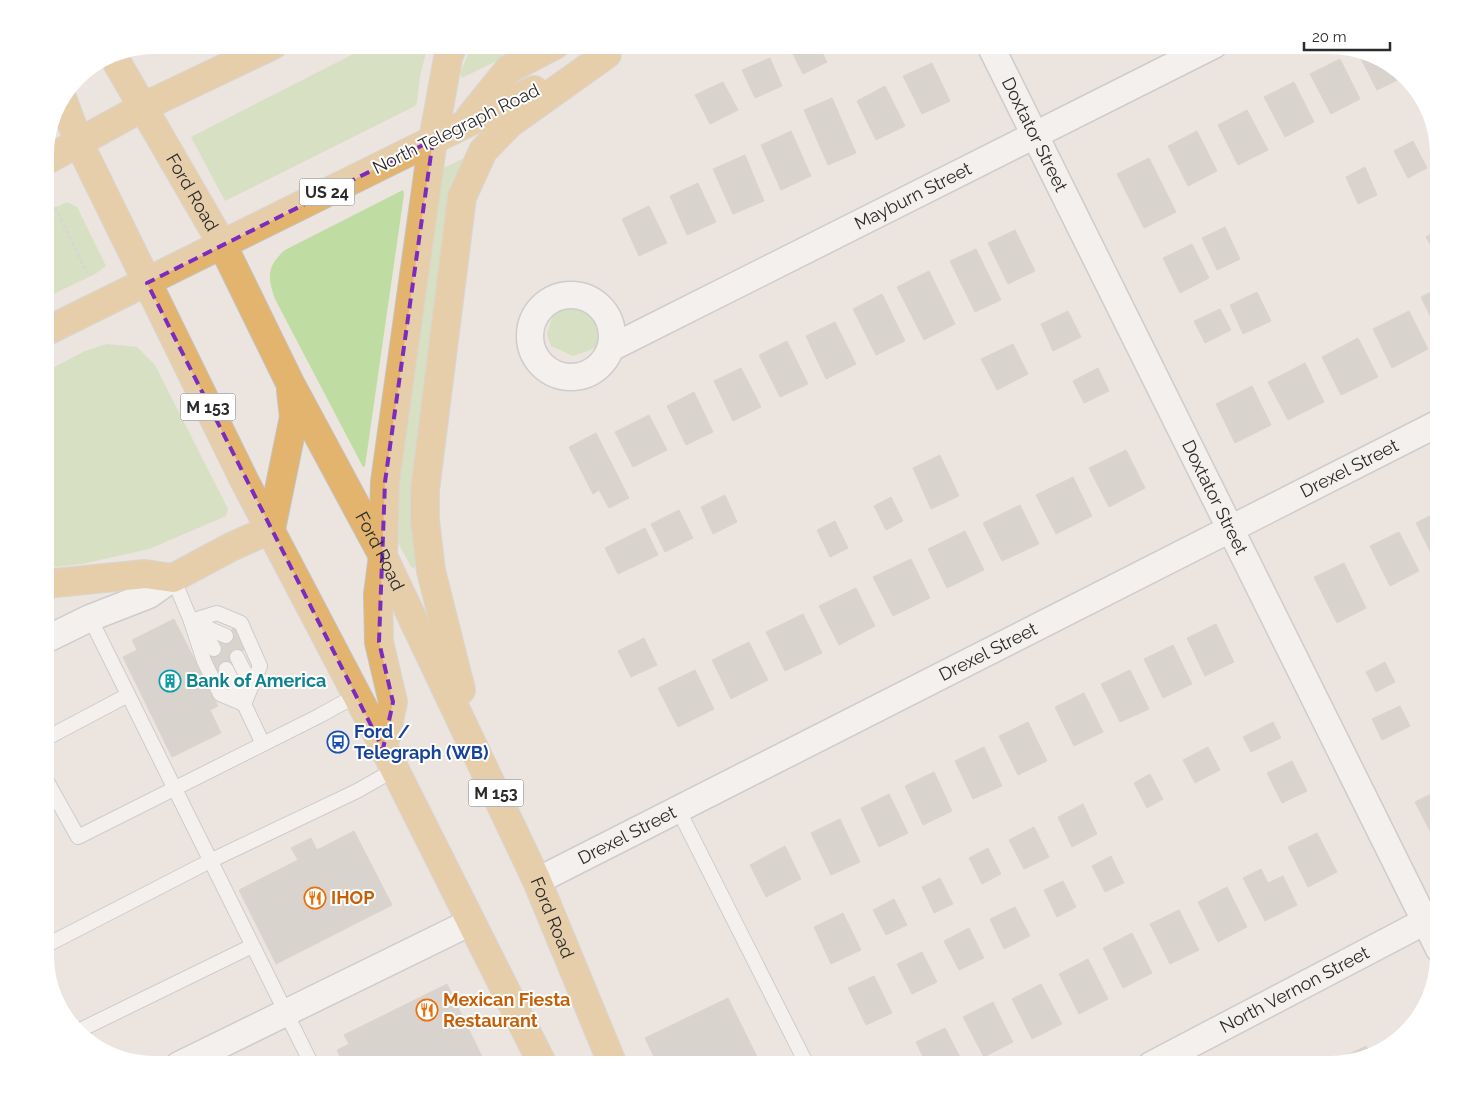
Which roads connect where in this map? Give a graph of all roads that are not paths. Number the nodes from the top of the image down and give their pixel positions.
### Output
1 (254, 54) edge
2 (450, 54) edge
3 (538, 54) edge
4 (608, 54) edge
5 (610, 54) edge
6 (994, 54) edge
7 (1196, 54) edge
8 (116, 61) edge
9 (66, 107) edge
10 (144, 107) junction
11 (464, 124) junction
12 (1035, 136) junction
13 (433, 140) junction
14 (79, 143) junction
15 (54, 156) edge
16 (222, 244) junction
17 (146, 283) junction
18 (54, 328) edge
19 (611, 348) dead end
20 (290, 383) junction
21 (1430, 428) edge
22 (271, 529) junction
23 (1230, 530) junction
24 (383, 556) junction
25 (173, 578) junction
26 (54, 583) edge
27 (90, 618) junction
28 (191, 621) junction
29 (54, 636) edge
30 (226, 636) dead end
31 (214, 649) dead end
32 (237, 657) dead end
33 (226, 669) dead end
34 (128, 695) junction
35 (357, 695) junction
36 (244, 704) junction
37 (54, 734) edge
38 (263, 744) junction
39 (475, 747) junction
40 (388, 759) junction
41 (174, 789) junction
42 (54, 794) edge
43 (678, 811) junction
44 (210, 861) junction
45 (537, 882) junction
46 (1430, 914) edge
47 (1430, 919) edge
48 (471, 922) junction
49 (54, 941) edge
50 (252, 946) junction
51 (285, 1013) junction
52 (85, 1028) edge
53 (197, 1056) edge
54 (307, 1056) edge
55 (538, 1056) edge
56 (609, 1056) edge
57 (802, 1056) edge
58 (1168, 1056) edge

1 - 10 main road
2 - 13 main road
3 - 11 main road
4 - 11 main road, North Telegraph Road / US 24
5 - 39 main road
6 - 12 street, Doxtator Street
7 - 12 street, Mayburn Street
8 - 10 main road, Ford Road / M 153
9 - 14 main road, M 153
10 - 14 main road
10 - 16 main road, Ford Road / M 153
11 - 13 main road, North Telegraph Road / US 24
12 - 19 street, Mayburn Street
12 - 23 street, Doxtator Street
13 - 16 main road, North Telegraph Road / US 24
13 - 24 main road
14 - 15 main road
14 - 17 main road, M 153
16 - 17 main road, North Telegraph Road / US 24
16 - 20 main road, Ford Road / M 153
17 - 18 main road, North Telegraph Road / US 24
17 - 22 main road, M 153
20 - 22 main road
20 - 24 main road, Ford Road / M 153
21 - 23 street, Drexel Street
22 - 25 main road
22 - 35 main road, M 153
23 - 43 street, Drexel Street
23 - 46 street, Doxtator Street
24 - 39 main road, Ford Road / M 153
24 - 40 main road
25 - 26 main road
25 - 27 street
25 - 28 lane
27 - 29 street
27 - 34 lane
28 - 30 lane
28 - 31 lane
28 - 36 lane
28 - 36 lane
32 - 36 lane
33 - 36 lane
34 - 37 lane
34 - 41 lane
35 - 38 lane
35 - 40 main road, M 153
36 - 38 lane
38 - 41 lane
39 - 45 main road, Ford Road / M 153
40 - 44 lane
40 - 48 main road, M 153
41 - 42 lane
41 - 44 lane
43 - 45 street, Drexel Street
43 - 57 lane
44 - 49 lane
44 - 50 lane
45 - 56 main road, Ford Road / M 153
47 - 58 street, North Vernon Street
48 - 51 street
48 - 55 main road, M 153
50 - 51 lane
50 - 52 lane
51 - 53 street
51 - 54 lane

